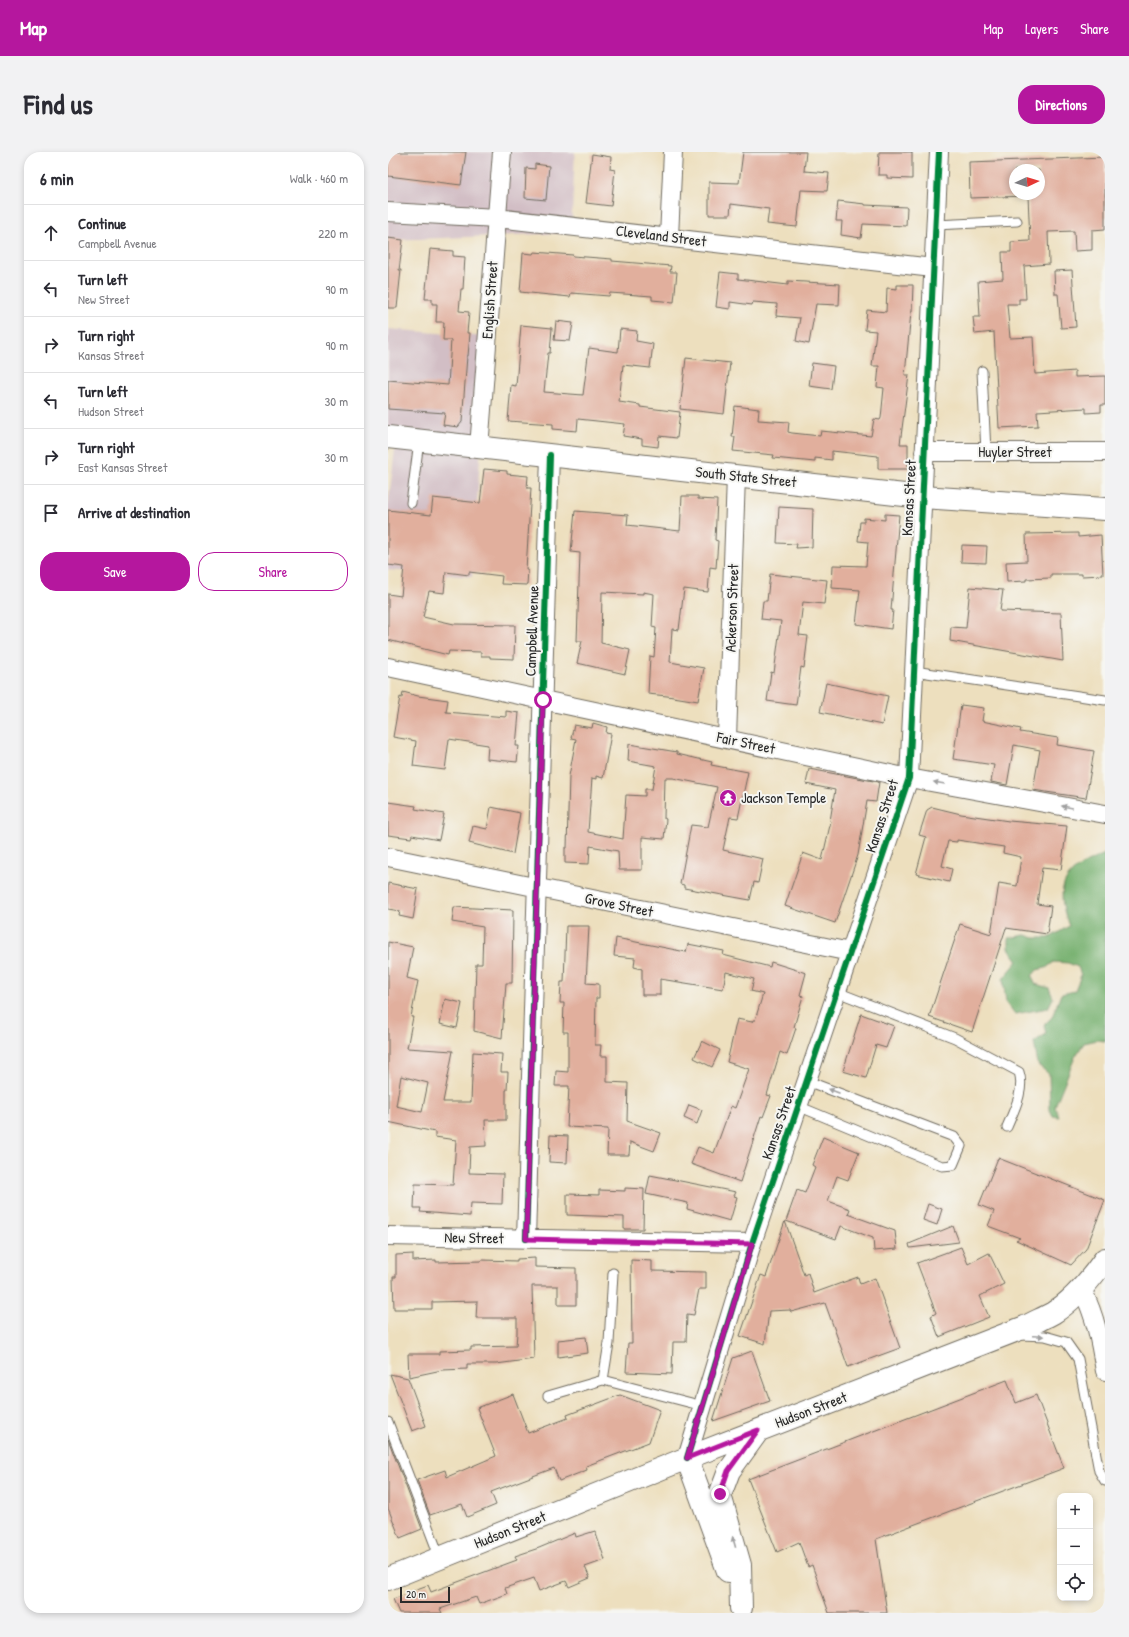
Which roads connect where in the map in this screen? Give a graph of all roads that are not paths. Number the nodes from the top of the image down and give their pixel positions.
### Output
1 (502, 152) edge
2 (673, 152) edge
3 (938, 152) edge
4 (388, 212) edge
5 (497, 218) junction
6 (1017, 221) dead end
7 (935, 225) junction
8 (669, 237) junction
9 (933, 268) junction
10 (982, 371) dead end
11 (388, 438) edge
12 (419, 442) junction
13 (479, 448) junction
14 (924, 452) junction
15 (986, 452) junction
16 (1105, 452) edge
17 (550, 456) junction
18 (736, 476) junction
19 (922, 497) junction
20 (411, 503) dead end
21 (1105, 509) edge
22 (388, 667) edge
23 (914, 671) junction
24 (543, 700) junction
25 (1105, 700) edge
26 (727, 739) junction
27 (908, 778) junction
28 (1105, 814) edge
29 (388, 857) edge
30 (537, 888) junction
31 (850, 952) junction
32 (837, 992) junction
33 (807, 1081) junction
34 (798, 1106) junction
35 (1007, 1127) dead end
36 (388, 1236) edge
37 (526, 1239) junction
38 (752, 1244) junction
39 (1105, 1259) edge
40 (613, 1274) dead end
41 (1082, 1289) junction
42 (973, 1347) junction
43 (1105, 1371) edge
44 (603, 1380) junction
45 (548, 1396) dead end
46 (703, 1406) junction
47 (388, 1422) edge
48 (758, 1430) junction
49 (687, 1458) junction
50 (1105, 1482) edge
51 (440, 1558) junction
52 (388, 1579) edge
53 (742, 1610) edge

1 - 5 street, English Street
2 - 8 street
3 - 7 street, Kansas Street
4 - 5 street, Cleveland Street
5 - 8 street, Cleveland Street
5 - 13 street, English Street
6 - 7 lane
7 - 9 street, Kansas Street
8 - 9 street, Cleveland Street
9 - 14 street, Kansas Street
10 - 15 lane
11 - 12 main road, South State Street
12 - 13 main road, South State Street
12 - 20 lane
13 - 17 main road, South State Street
14 - 15 street, Huyler Street
14 - 19 street, Kansas Street
15 - 16 street, Huyler Street
17 - 18 main road, South State Street
17 - 24 street, Campbell Avenue
18 - 19 main road, South State Street
18 - 26 street, Ackerson Street
19 - 21 main road, South State Street
19 - 23 street, Kansas Street
22 - 24 street, Fair Street
23 - 25 lane
23 - 27 street, Kansas Street
24 - 26 street, Fair Street
24 - 30 street, Campbell Avenue
26 - 27 street, Fair Street
28 -> 27 street, Fair Street
27 - 31 street, Kansas Street
29 - 30 street, Grove Street
30 - 31 street, Grove Street
30 - 37 street, Campbell Avenue
31 - 32 street, Kansas Street
32 - 33 street, Kansas Street
32 - 35 lane
33 - 34 street, Kansas Street
34 -> 33 lane
34 - 38 street, Kansas Street
36 - 37 street, New Street
37 - 38 street, New Street
38 - 46 street, Kansas Street
39 - 41 main road, Hudson Street
40 - 44 lane
41 - 42 main road, Hudson Street
41 - 43 street
42 - 48 main road, Hudson Street
42 -> 50 lane
44 - 45 lane
44 - 46 lane
46 - 49 street, Kansas Street
47 - 51 lane
48 - 49 main road, Hudson Street
53 -> 48 main road
49 - 51 main road, Hudson Street
49 - 53 main road
51 - 52 main road, Hudson Street

